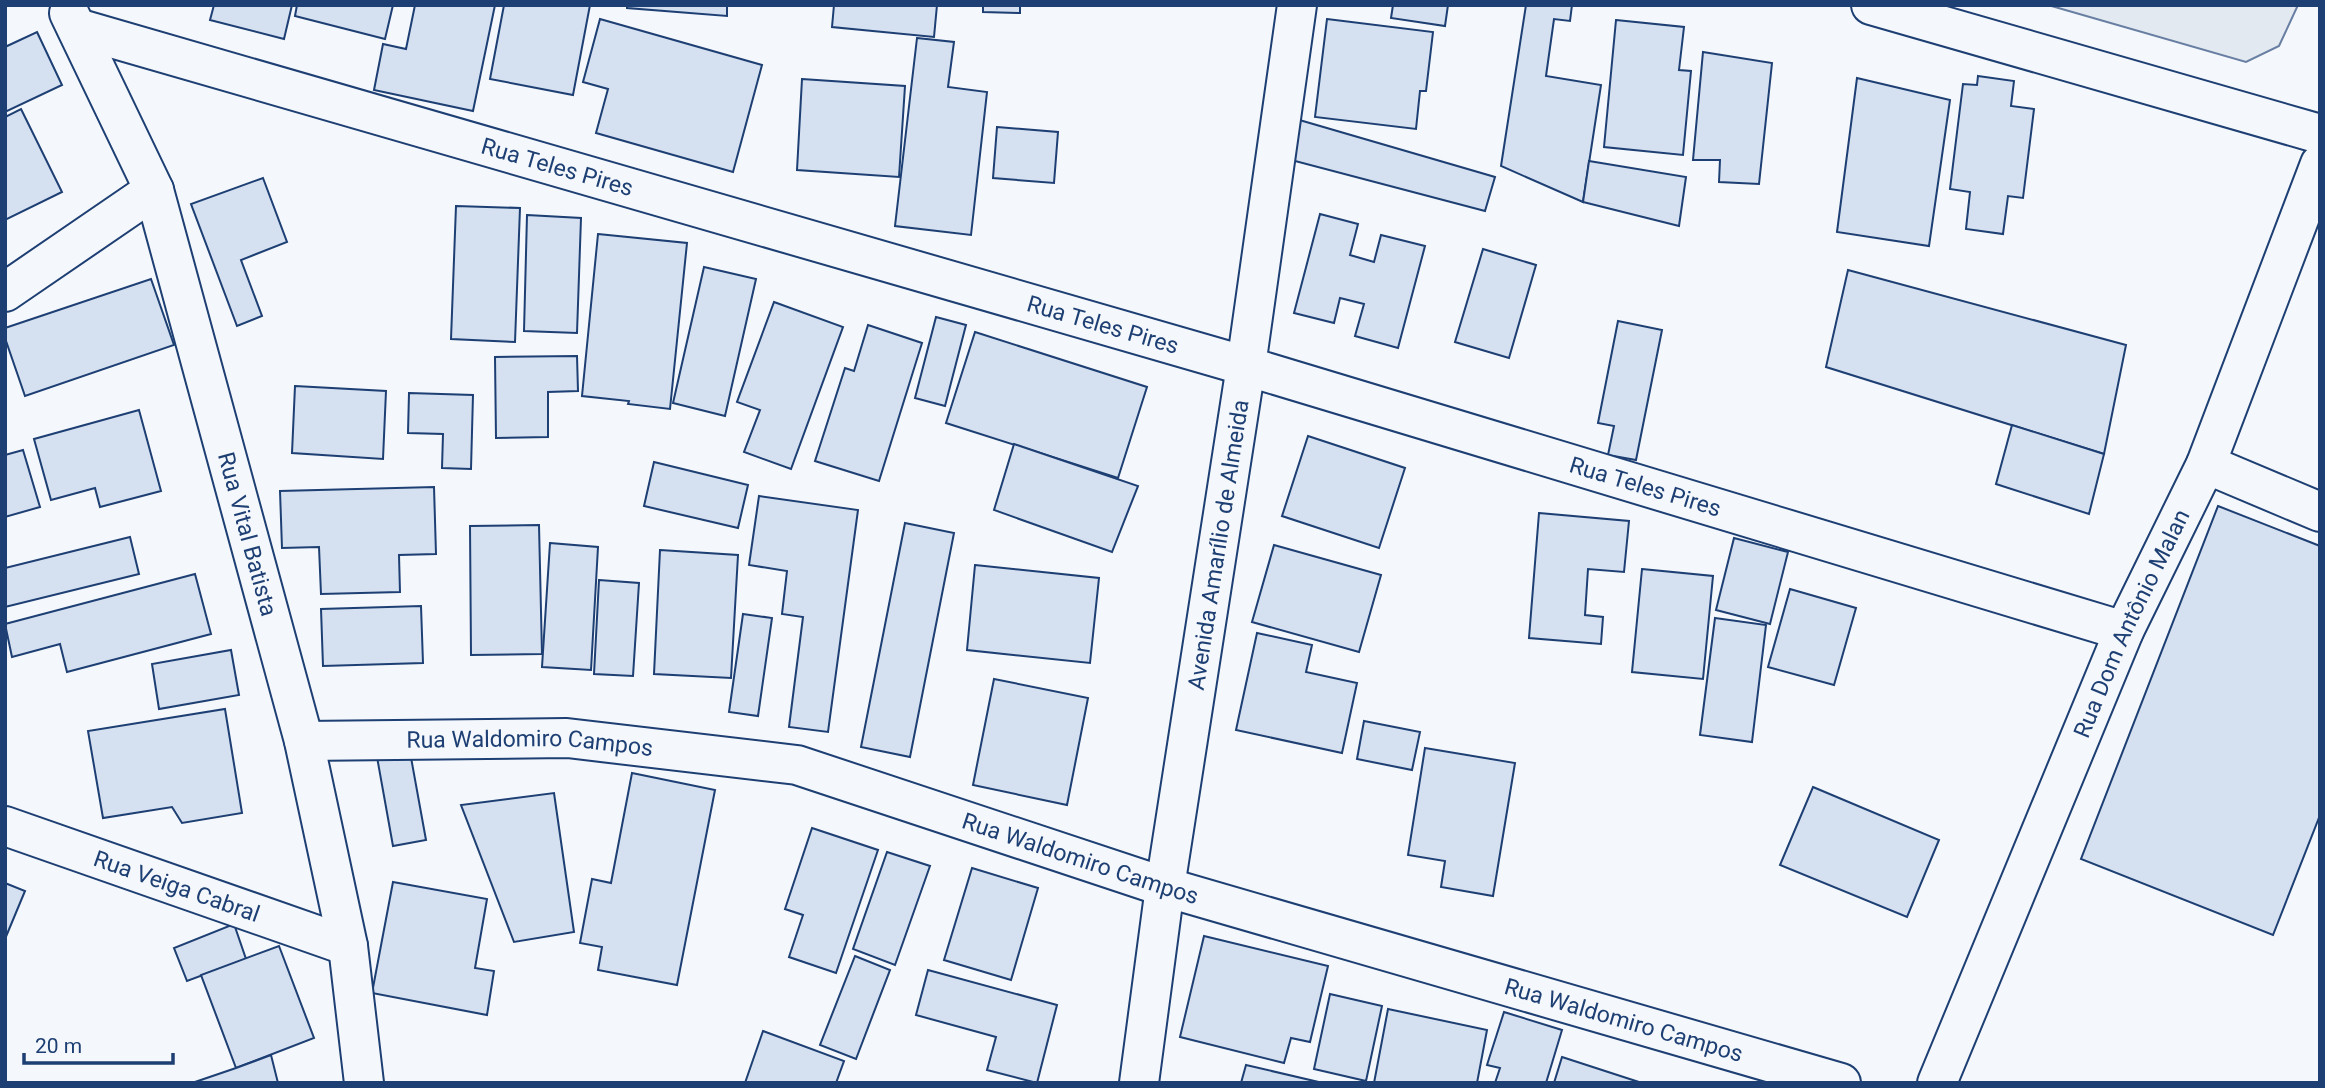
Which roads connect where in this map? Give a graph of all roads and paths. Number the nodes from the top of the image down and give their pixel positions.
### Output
1 (1297, 5) edge
2 (1871, 5) edge
3 (71, 17) edge
4 (2320, 134) edge
5 (2320, 164) edge
6 (154, 190) junction
7 (5, 292) edge
8 (1246, 366) junction
9 (2206, 464) junction
10 (2320, 512) edge
11 (2124, 631) junction
12 (304, 741) junction
13 (5, 826) edge
14 (1165, 887) junction
15 (348, 946) junction
16 (364, 1083) edge
17 (1139, 1083) edge
18 (1841, 1083) edge
19 (1937, 1083) edge

1 - 8 street, Avenida Amarílio de Almeida
2 - 4 street
3 - 6 street, Rua Vital Batista
3 - 8 street, Rua Teles Pires
5 - 9 street, Rua Dom Antônio Malan
6 - 7 street
6 - 12 street, Rua Vital Batista
8 - 11 street, Rua Teles Pires
8 - 14 street, Avenida Amarílio de Almeida
9 - 10 street
9 - 11 street, Rua Dom Antônio Malan
11 - 19 street, Rua Dom Antônio Malan
12 - 14 street, Rua Waldomiro Campos
12 - 15 street, Rua Vital Batista
13 - 15 street, Rua Veiga Cabral
14 - 17 street, Avenida Amarílio de Almeida
14 - 18 street, Rua Waldomiro Campos
15 - 16 street, Rua Vital Batista

